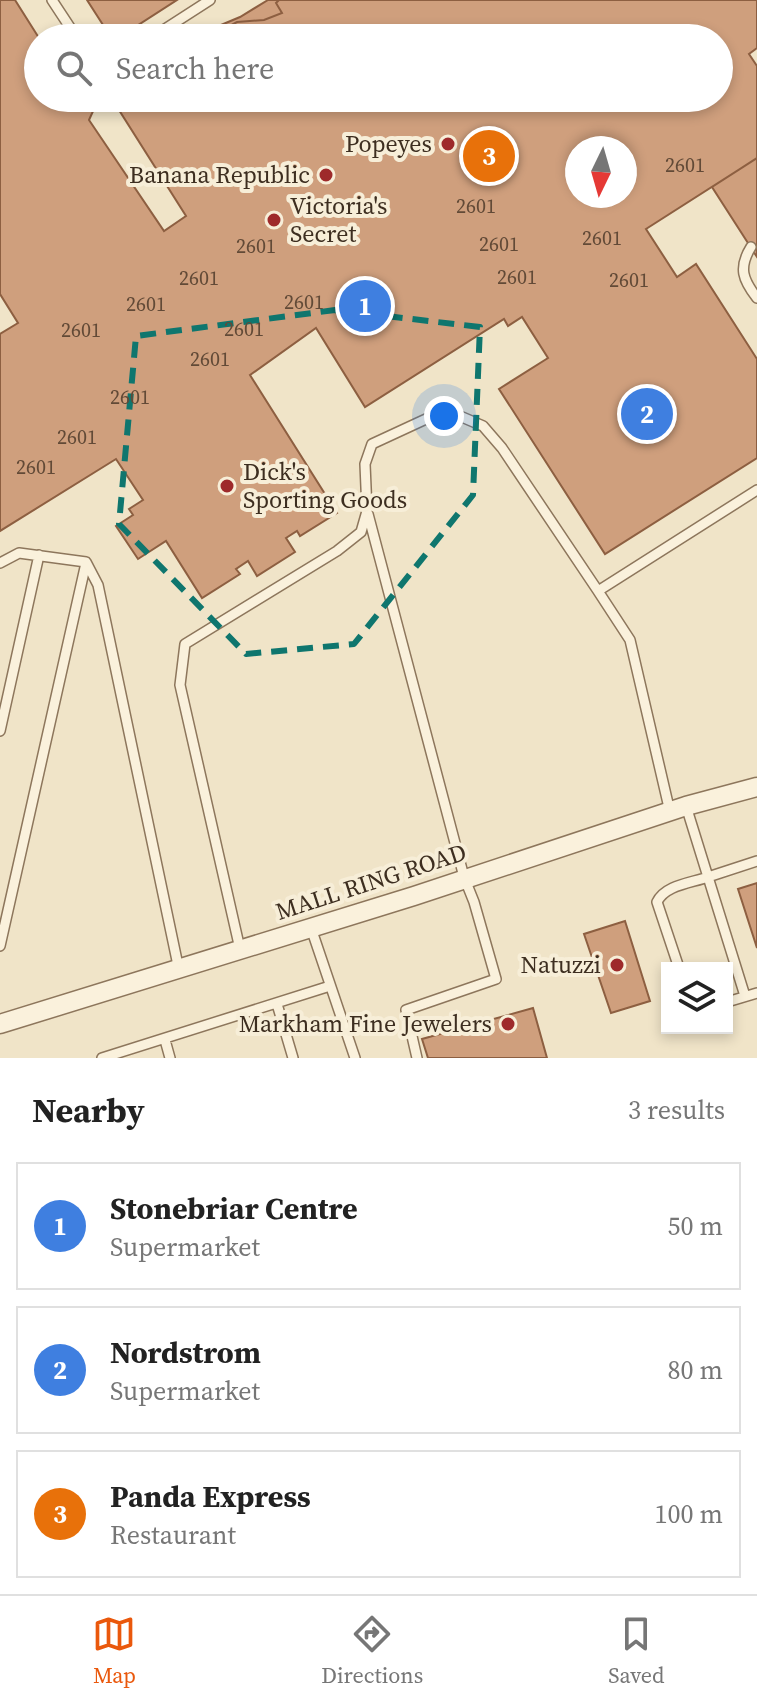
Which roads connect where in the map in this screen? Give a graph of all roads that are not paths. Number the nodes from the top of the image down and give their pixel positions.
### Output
1 (52, 0) edge
2 (210, 0) edge
3 (68, 24) edge
4 (173, 24) edge
5 (751, 247) dead end
6 (757, 298) edge
7 (757, 490) edge
8 (367, 511) junction
9 (39, 555) junction
10 (86, 562) junction
11 (0, 563) edge
12 (598, 591) junction
13 (0, 731) edge
14 (757, 787) edge
15 (678, 809) junction
16 (757, 861) edge
17 (464, 877) junction
18 (708, 877) junction
19 (311, 928) junction
20 (0, 946) edge
21 (240, 949) junction
22 (677, 962) edge
23 (179, 970) junction
24 (330, 986) junction
25 (757, 993) edge
26 (745, 996) junction
27 (733, 1000) edge
28 (277, 1004) junction
29 (0, 1024) edge
30 (165, 1040) junction
31 (102, 1058) edge
32 (170, 1058) edge
33 (293, 1058) edge
34 (355, 1058) edge
35 (417, 1058) edge

1 - 3 lane
2 - 4 lane
5 - 6 lane
7 - 12 lane
8 - 12 lane
8 - 17 lane
8 - 21 lane
9 - 10 lane
9 - 11 lane
9 - 13 lane
10 - 20 lane
10 - 23 lane
12 - 15 lane
14 - 15 street, MALL RING ROAD
15 - 17 street, MALL RING ROAD
15 - 18 lane
16 - 18 lane
17 - 19 street, MALL RING ROAD
17 - 35 lane
18 - 22 lane
18 - 26 lane
19 - 21 street, MALL RING ROAD
19 - 24 lane
21 - 23 street, MALL RING ROAD
23 - 29 street, MALL RING ROAD
24 - 28 lane
24 - 34 lane
25 - 26 lane
26 - 27 lane
28 - 30 lane
28 - 33 lane
30 - 31 lane
30 - 32 lane

